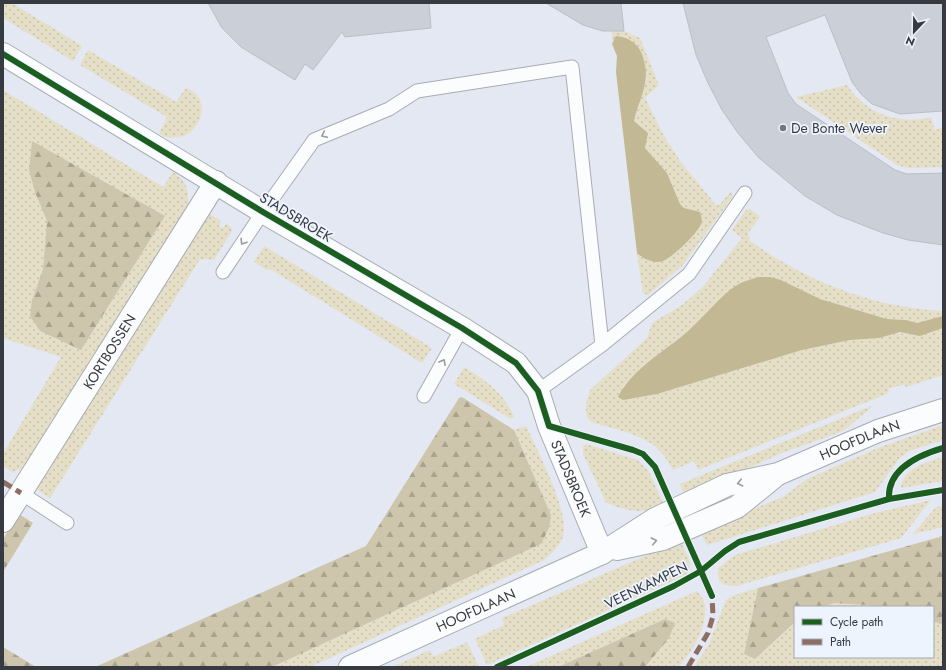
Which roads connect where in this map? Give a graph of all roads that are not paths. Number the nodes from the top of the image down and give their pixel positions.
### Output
1 (3, 54) edge
2 (216, 182) junction
3 (745, 193) dead end
4 (263, 212) junction
5 (223, 272) dead end
6 (462, 328) junction
7 (602, 345) junction
8 (538, 391) junction
9 (424, 396) dead end
10 (943, 410) edge
11 (21, 493) junction
12 (3, 521) edge
13 (67, 523) dead end
14 (602, 553) junction
15 (350, 667) edge

1 - 2 street, STADSBROEK
2 - 4 street, STADSBROEK
2 - 11 street, KORTBOSSEN
3 - 7 lane
4 -> 5 lane
4 - 6 street, STADSBROEK
7 -> 4 lane
6 - 8 street, STADSBROEK
9 -> 6 lane
7 - 8 lane
8 - 14 street, STADSBROEK
10 - 14 street, HOOFDLAAN
11 - 12 street, KORTBOSSEN
11 - 13 lane
14 - 15 street, HOOFDLAAN

